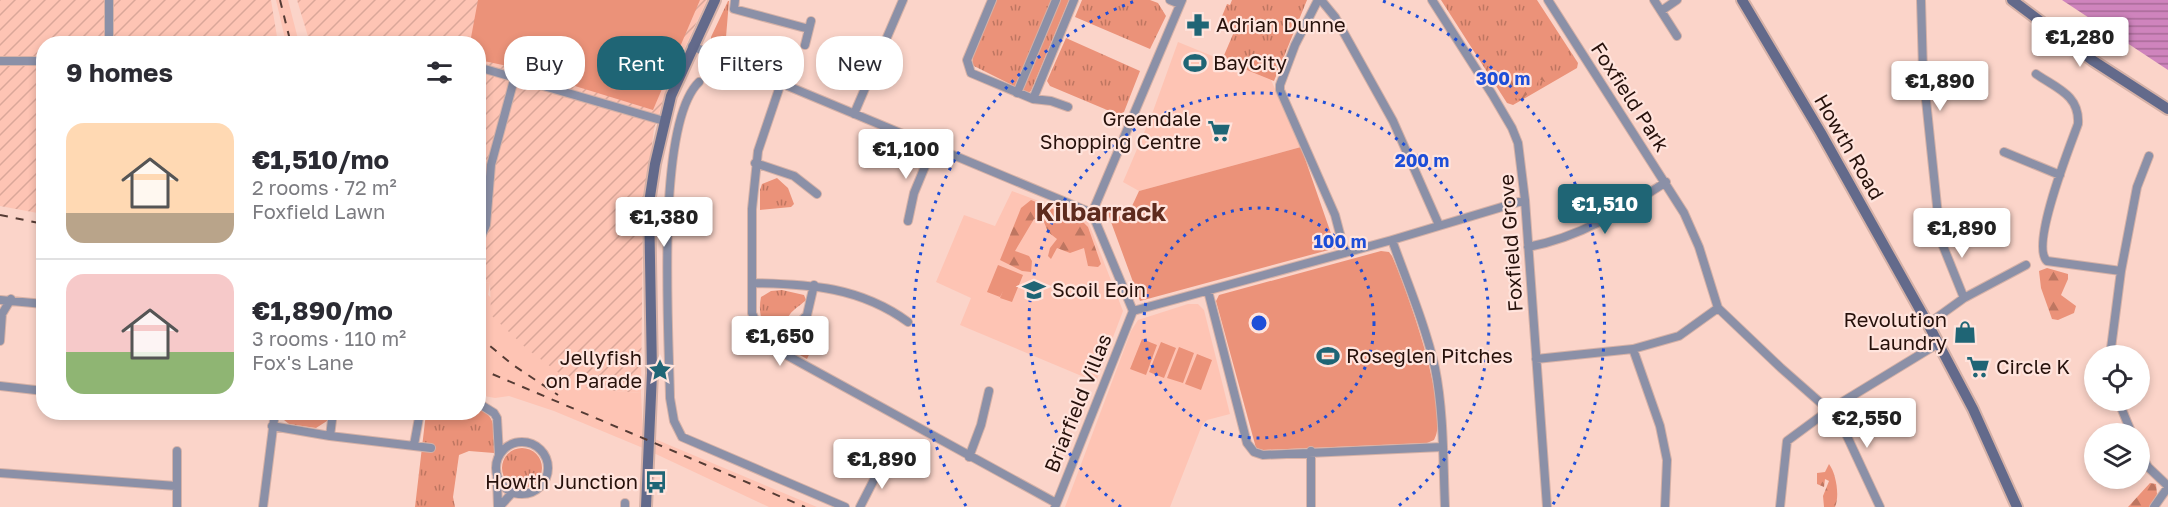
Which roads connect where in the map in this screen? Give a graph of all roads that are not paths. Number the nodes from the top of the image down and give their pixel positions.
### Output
1 (109, 0) edge
2 (715, 0) edge
3 (735, 0) edge
4 (903, 0) edge
5 (992, 0) edge
6 (1057, 0) edge
7 (1170, 0) edge
8 (1319, 0) edge
9 (1432, 0) edge
10 (1548, 0) edge
11 (1654, 0) edge
12 (1677, 0) edge
13 (1742, 0) edge
14 (1921, 0) edge
15 (2012, 0) edge
16 (1181, 2) edge
17 (1073, 3) edge
18 (1661, 11) junction
19 (109, 36) edge
20 (1677, 36) dead end
21 (805, 45) dead end
22 (692, 46) junction
23 (698, 48) edge
24 (0, 61) edge
25 (36, 61) edge
26 (486, 69) edge
27 (504, 73) edge
28 (2036, 74) dead end
29 (698, 83) edge
30 (511, 90) edge
31 (561, 90) edge
32 (779, 90) edge
33 (797, 90) edge
34 (1017, 93) junction
35 (1033, 99) junction
36 (1068, 107) dead end
37 (2168, 109) edge
38 (854, 114) junction
39 (664, 121) junction
40 (933, 147) junction
41 (2004, 152) dead end
42 (2149, 156) dead end
43 (755, 163) junction
44 (2060, 175) junction
45 (1666, 182) junction
46 (816, 194) dead end
47 (1525, 200) junction
48 (1092, 213) junction
49 (908, 221) dead end
50 (486, 225) edge
51 (1438, 225) junction
52 (649, 229) junction
53 (668, 229) junction
54 (1392, 240) junction
55 (1528, 247) junction
56 (1345, 253) junction
57 (2026, 265) dead end
58 (2121, 271) junction
59 (753, 283) junction
60 (814, 285) junction
61 (1208, 291) junction
62 (1964, 298) junction
63 (11, 299) junction
64 (0, 300) edge
65 (36, 303) edge
66 (1718, 308) junction
67 (1133, 311) junction
68 (908, 322) dead end
69 (798, 323) dead end
70 (1928, 324) junction
71 (0, 341) edge
72 (1939, 343) junction
73 (2111, 345) edge
74 (1633, 349) junction
75 (1536, 359) junction
76 (0, 387) edge
77 (36, 390) edge
78 (989, 392) dead end
79 (486, 408) edge
80 (1829, 410) junction
81 (273, 420) edge
82 (332, 420) edge
83 (419, 420) edge
84 (272, 426) junction
85 (330, 436) junction
86 (414, 445) junction
87 (1442, 447) junction
88 (431, 448) dead end
89 (177, 451) dead end
90 (1311, 451) junction
91 (499, 455) junction
92 (969, 457) junction
93 (882, 464) dead end
94 (2150, 469) edge
95 (0, 473) edge
96 (496, 473) junction
97 (177, 486) junction
98 (2168, 487) edge
99 (512, 493) junction
100 (1055, 505) edge
101 (498, 506) edge
102 (177, 507) edge
103 (262, 507) edge
104 (646, 507) edge
105 (845, 507) edge
106 (860, 507) edge
107 (1311, 507) edge
108 (1445, 507) edge
109 (1547, 507) edge
110 (1665, 507) edge
111 (1780, 507) edge
112 (1880, 507) edge
113 (2017, 507) edge
114 (2154, 507) edge

1 - 19 street
2 - 22 main road
3 - 21 street
4 - 38 street
5 - 34 street
6 - 17 street
6 - 34 street
7 - 16 street
8 - 51 street
8 - 56 street
9 - 47 street, Foxfield Grove
10 - 45 street, Foxfield Park
11 - 18 street
12 - 18 street
13 - 70 main road, Howth Road
14 - 62 street
15 - 37 main road
16 - 48 street
17 - 35 street
18 - 20 street
22 - 23 street
22 - 39 main road
24 - 25 street
26 - 27 street
28 - 44 street
29 - 53 street
30 - 50 street
31 - 39 street
32 - 43 street
33 - 38 street
34 - 35 street
35 - 36 street
38 - 40 street
39 - 52 main road
40 - 48 street
40 - 49 street
41 - 44 street
42 - 58 street
43 - 46 street
43 - 59 street
44 - 58 street
45 - 55 street
45 - 66 street, Foxfield Park
47 - 51 street
47 - 55 street, Foxfield Grove
48 - 67 street
51 - 54 street
52 - 53 street
52 - 104 main road
53 - 105 street
54 - 56 street
54 - 87 street
55 - 75 street, Foxfield Grove
56 - 61 street
57 - 62 street
58 - 73 street
59 - 60 street
59 - 92 street
60 - 68 street
60 - 69 street
61 - 67 street
61 - 90 street
62 - 70 street
63 - 64 street
63 - 65 street
63 - 71 street
66 - 74 street
66 - 80 street, Foxfield Park
67 - 100 street, Briarfield Villas
70 - 72 main road, Howth Road
72 - 80 street
72 - 113 main road, Howth Road
74 - 75 street
74 - 110 street
75 - 109 street, Foxfield Grove
76 - 77 street
78 - 92 street
79 - 91 street
80 - 111 street
80 - 112 street, Foxfield Park
81 - 84 street
82 - 85 street
83 - 86 street
84 - 85 street
84 - 103 street
85 - 86 street
86 - 88 street
87 - 90 street
87 - 108 street
89 - 97 street
90 - 107 street
91 - 96 street
91 - 99 street
92 - 100 street
93 - 106 street
94 - 98 street
95 - 97 street
96 - 99 street
96 - 101 street
97 - 102 street
98 - 114 street
99 - 101 street

